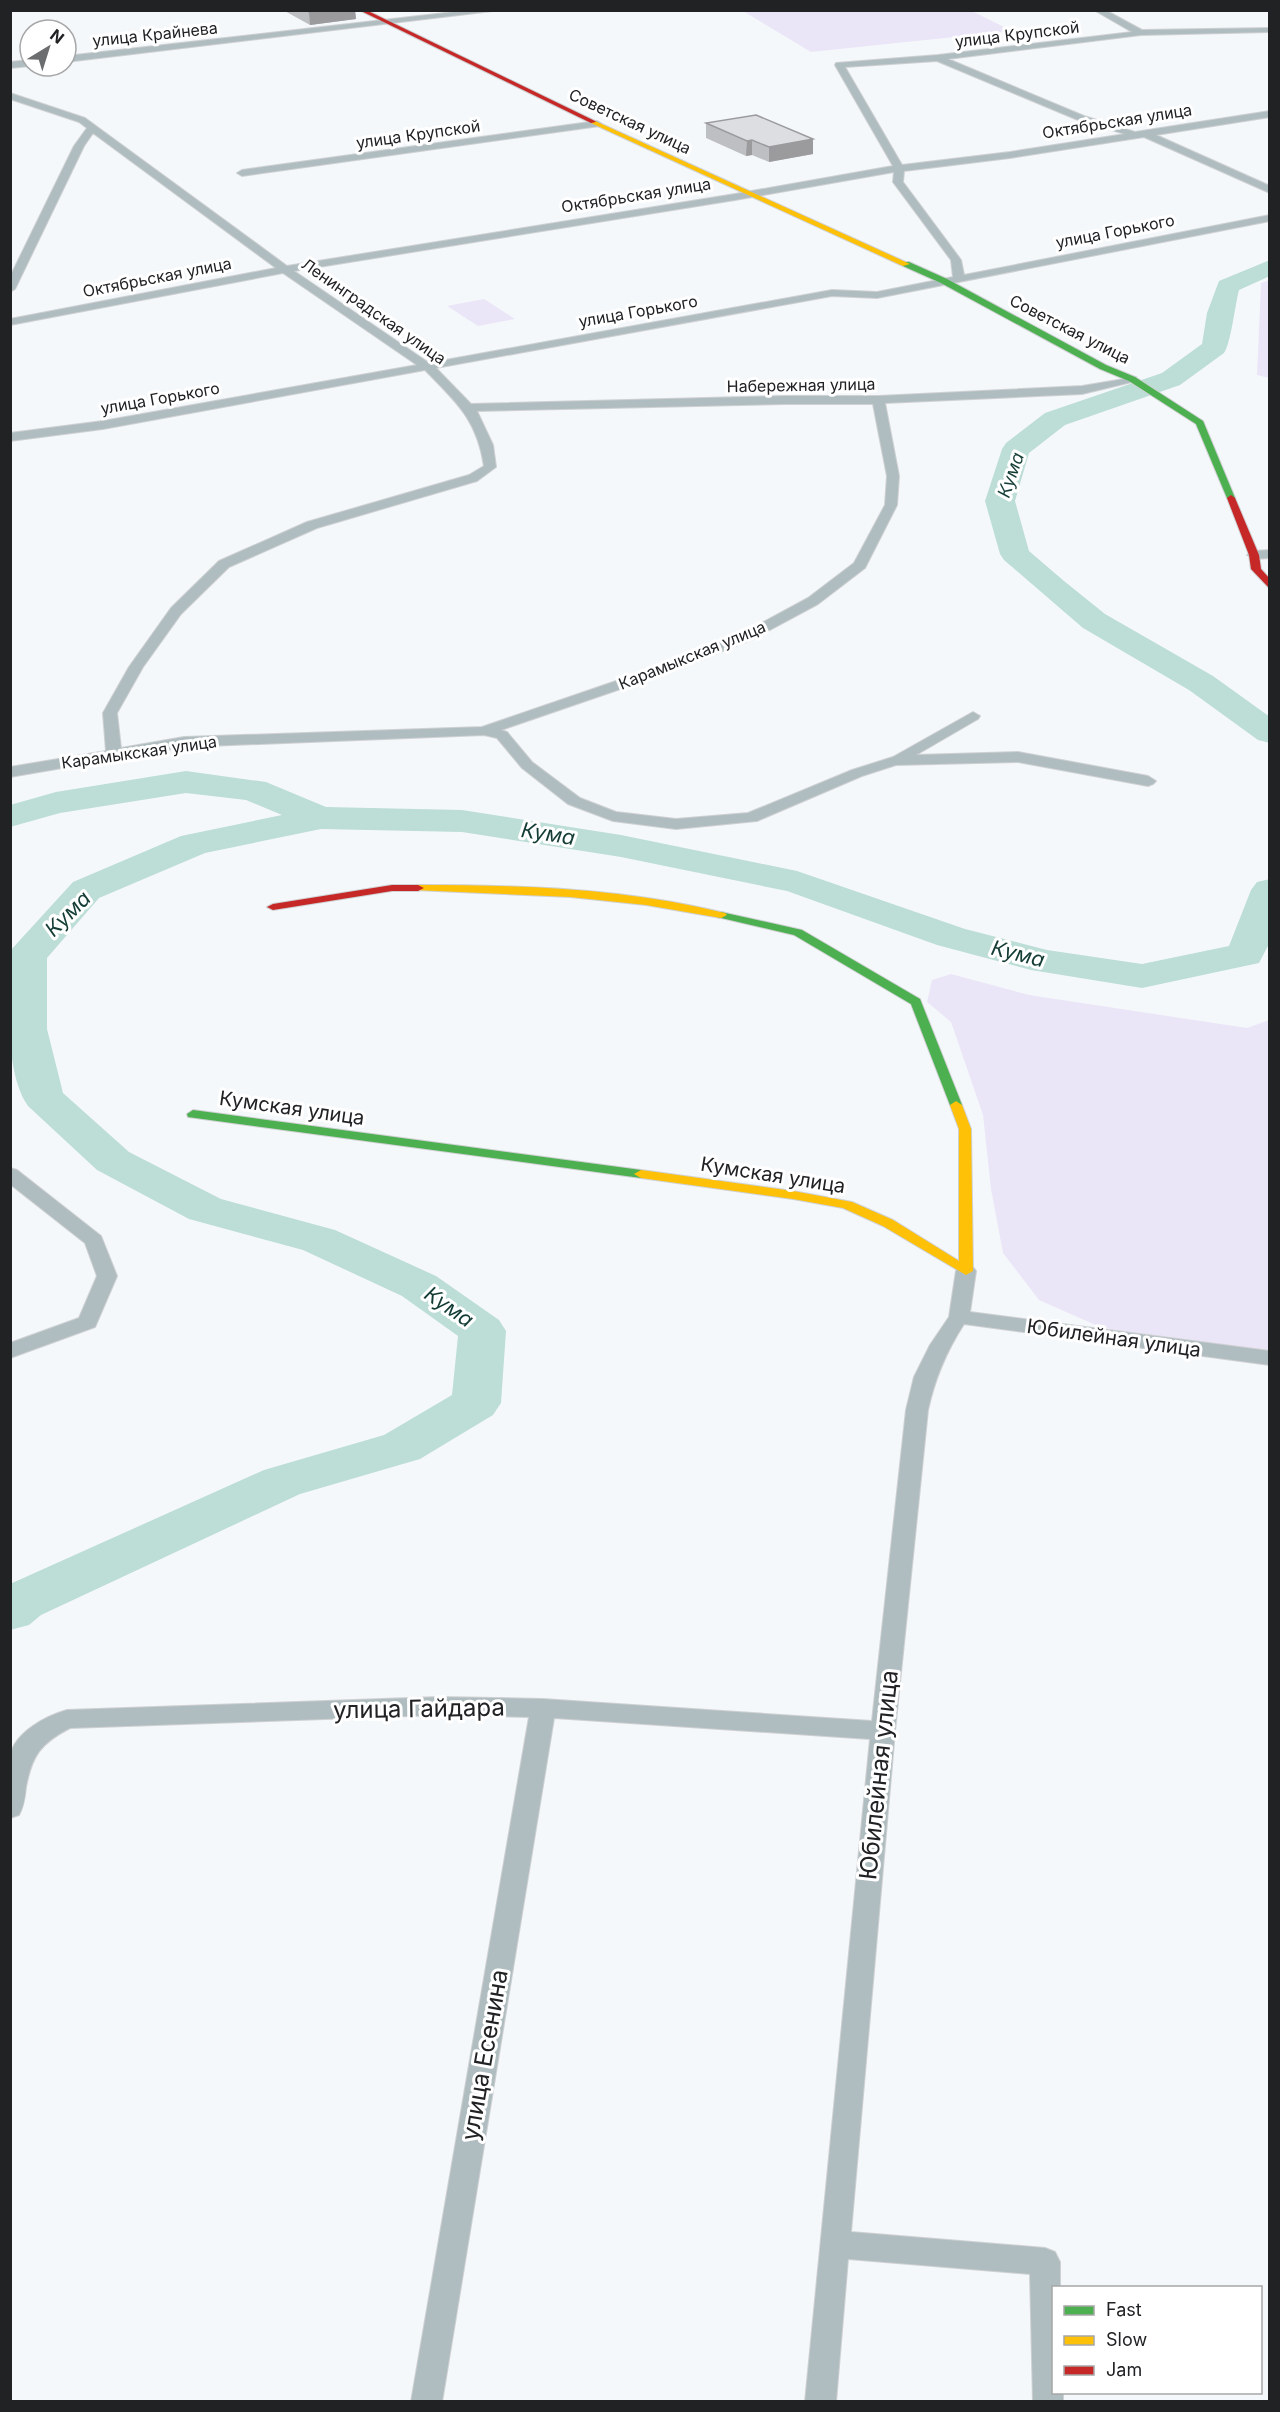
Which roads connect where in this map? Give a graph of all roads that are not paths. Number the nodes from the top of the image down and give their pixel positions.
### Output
1 (360, 10) edge
2 (376, 10) edge
3 (497, 10) edge
4 (1098, 10) edge
5 (391, 22) junction
6 (1269, 30) edge
7 (1141, 33) junction
8 (78, 58) edge
9 (938, 58) junction
10 (10, 96) edge
11 (1269, 114) edge
12 (597, 124) junction
13 (92, 128) junction
14 (1140, 134) junction
15 (898, 168) junction
16 (242, 173) dead end
17 (1269, 190) edge
18 (755, 193) junction
19 (1269, 218) edge
20 (285, 269) junction
21 (959, 278) junction
22 (944, 281) junction
23 (10, 289) edge
24 (10, 322) edge
25 (428, 367) junction
26 (1132, 379) junction
27 (878, 400) junction
28 (468, 408) junction
29 (10, 437) edge
30 (1269, 554) edge
31 (1254, 555) junction
32 (1269, 562) edge
33 (1269, 586) edge
34 (973, 716) dead end
35 (484, 731) junction
36 (114, 754) junction
37 (895, 761) junction
38 (10, 772) edge
39 (1148, 781) dead end
40 (273, 907) dead end
41 (193, 1114) dead end
42 (10, 1174) edge
43 (966, 1271) junction
44 (960, 1317) junction
45 (10, 1351) edge
46 (1269, 1358) edge
47 (543, 1708) junction
48 (883, 1731) junction
49 (10, 1808) edge
50 (834, 2244) junction
51 (426, 2402) edge
52 (820, 2402) edge
53 (1048, 2402) edge

1 - 5 street, Советская улица
2 - 5 street, Советская улица
3 - 5 street, улица Крайнева
4 - 7 street
5 - 8 street, улица Крайнева
5 - 12 street, Советская улица
5 - 18 street, Советская улица
6 - 7 street, улица Крупской
7 - 9 street, улица Крупской
9 - 14 street
9 - 15 street, улица Крупской
10 - 13 street, Ленинградская улица
11 - 14 street, Октябрьская улица
12 - 16 street, улица Крупской
12 - 18 street, Советская улица
13 - 20 street, Ленинградская улица
13 - 23 street
14 - 15 street, Октябрьская улица
14 - 17 street
15 - 18 street, Октябрьская улица
15 - 21 street
18 - 20 street, Октябрьская улица
18 - 21 street, Советская улица
18 - 22 street, Советская улица
19 - 21 street, улица Горького
20 - 24 street, Октябрьская улица
20 - 25 street, Ленинградская улица
21 - 22 street, улица Горького
21 - 26 street, Советская улица
22 - 25 street, улица Горького
22 - 26 street, Советская улица
25 - 28 street, Ленинградская улица
25 - 29 street, улица Горького
26 - 27 street, Набережная улица
26 - 31 street
27 - 28 street, Набережная улица
27 - 35 street, Карамыкская улица
28 - 36 street, Ленинградская улица
30 - 31 street
31 - 32 street
31 - 33 street
34 - 37 street, Карамыкская улица
35 - 36 street, Карамыкская улица
35 - 37 street, Карамыкская улица
36 - 38 street, Карамыкская улица
37 - 39 street, Карамыкская улица
40 - 43 street
41 - 43 street, Кумская улица
42 - 45 street
43 - 44 street, Юбилейная улица
44 - 46 street, Юбилейная улица
44 - 48 street, Юбилейная улица
47 - 48 street, улица Гайдара
47 - 49 street, улица Гайдара
47 - 51 street, улица Есенина
48 - 50 street, Юбилейная улица
50 - 52 street, Юбилейная улица
50 - 53 street

